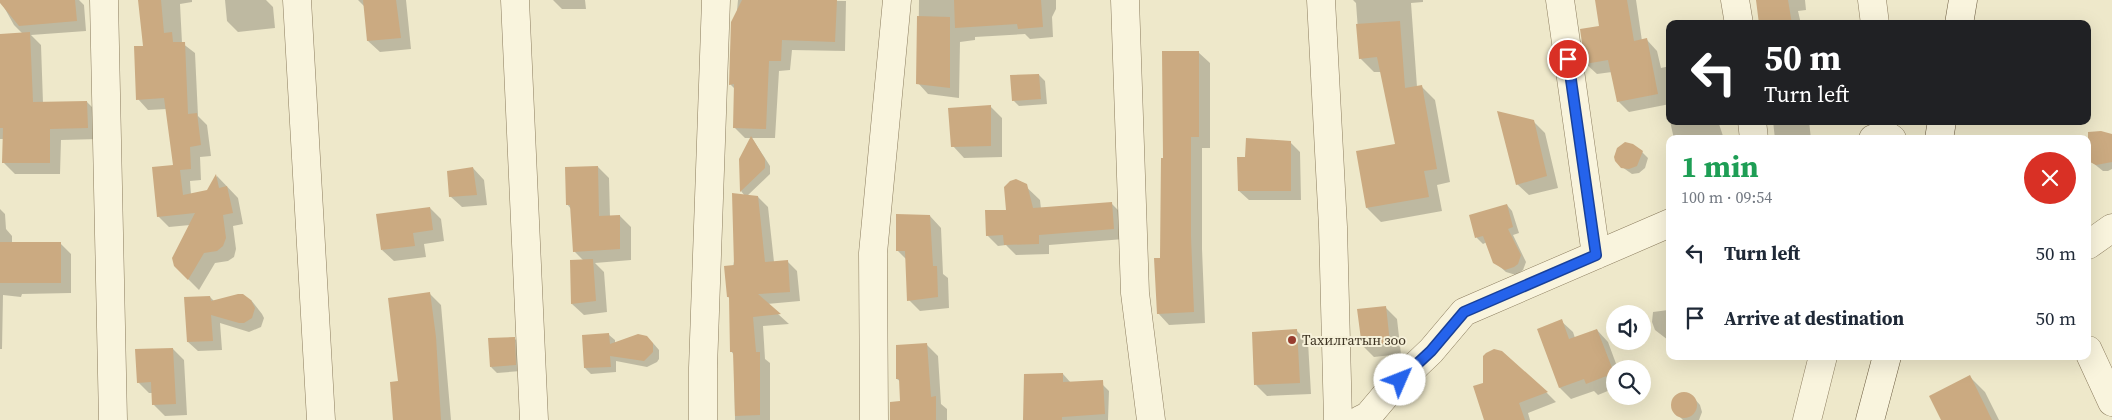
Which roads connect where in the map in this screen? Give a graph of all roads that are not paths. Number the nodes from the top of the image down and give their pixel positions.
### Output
1 (104, 0) edge
2 (297, 0) edge
3 (515, 0) edge
4 (716, 0) edge
5 (897, 0) edge
6 (1125, 0) edge
7 (1321, 0) edge
8 (1560, 0) edge
9 (1734, 0) edge
10 (1872, 0) edge
11 (1963, 0) edge
12 (1738, 20) edge
13 (1874, 20) edge
14 (1960, 20) edge
15 (1666, 225) edge
16 (2112, 228) edge
17 (2091, 243) edge
18 (1596, 255) junction
19 (2091, 356) edge
20 (1822, 360) edge
21 (1887, 360) edge
22 (2112, 402) edge
23 (113, 420) edge
24 (321, 420) edge
25 (534, 420) edge
26 (703, 420) edge
27 (874, 420) edge
28 (1151, 420) edge
29 (1338, 420) edge
30 (1360, 420) edge
31 (1807, 420) edge
32 (1870, 420) edge

1 - 23 street
2 - 24 street
3 - 25 street
4 - 26 street
5 - 27 street
6 - 28 street
7 - 29 street
8 - 18 street
9 - 12 street
10 - 13 street
11 - 14 street
15 - 18 street
16 - 17 street
18 - 30 street
19 - 22 street
20 - 31 street
21 - 32 street

